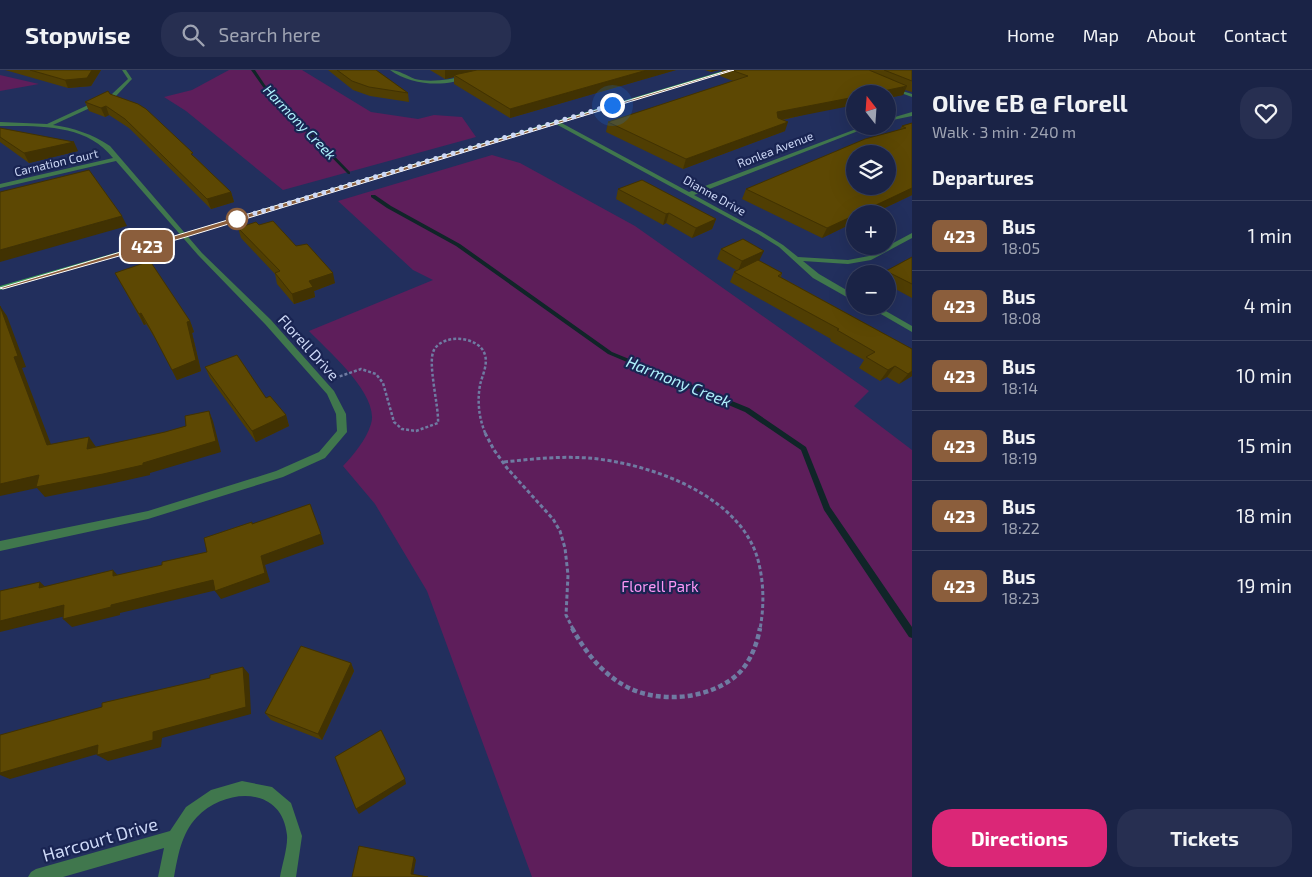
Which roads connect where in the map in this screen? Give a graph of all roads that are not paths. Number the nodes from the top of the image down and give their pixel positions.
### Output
1 (124, 70) edge
2 (392, 70) edge
3 (731, 70) edge
4 (468, 77) edge
5 (896, 89) edge
6 (912, 96) edge
7 (912, 114) edge
8 (896, 118) edge
9 (556, 122) junction
10 (0, 124) edge
11 (49, 125) junction
12 (846, 135) edge
13 (117, 159) junction
14 (0, 186) edge
15 (690, 194) junction
16 (183, 235) junction
17 (912, 235) edge
18 (798, 259) junction
19 (0, 288) edge
20 (846, 293) edge
21 (887, 315) edge
22 (912, 329) edge
23 (0, 546) edge
24 (175, 837) junction
25 (36, 877) edge
26 (166, 877) edge
27 (288, 877) edge

1 - 11 street
2 - 4 street
3 - 9 main road
5 - 6 street
7 - 8 street
9 - 15 street, Dianne Drive
9 - 16 main road
10 - 11 street, Florell Drive
11 - 13 street, Florell Drive
12 - 15 street, Ronlea Avenue
13 - 14 street, Carnation Court
13 - 16 street, Florell Drive
15 - 18 street, Dianne Drive
16 - 19 main road
16 - 23 street, Florell Drive
17 - 18 street
18 - 20 street, Dianne Drive
21 - 22 street
24 - 25 street, Harcourt Drive
24 - 26 street, Harcourt Drive
24 - 27 street, Harcourt Drive

